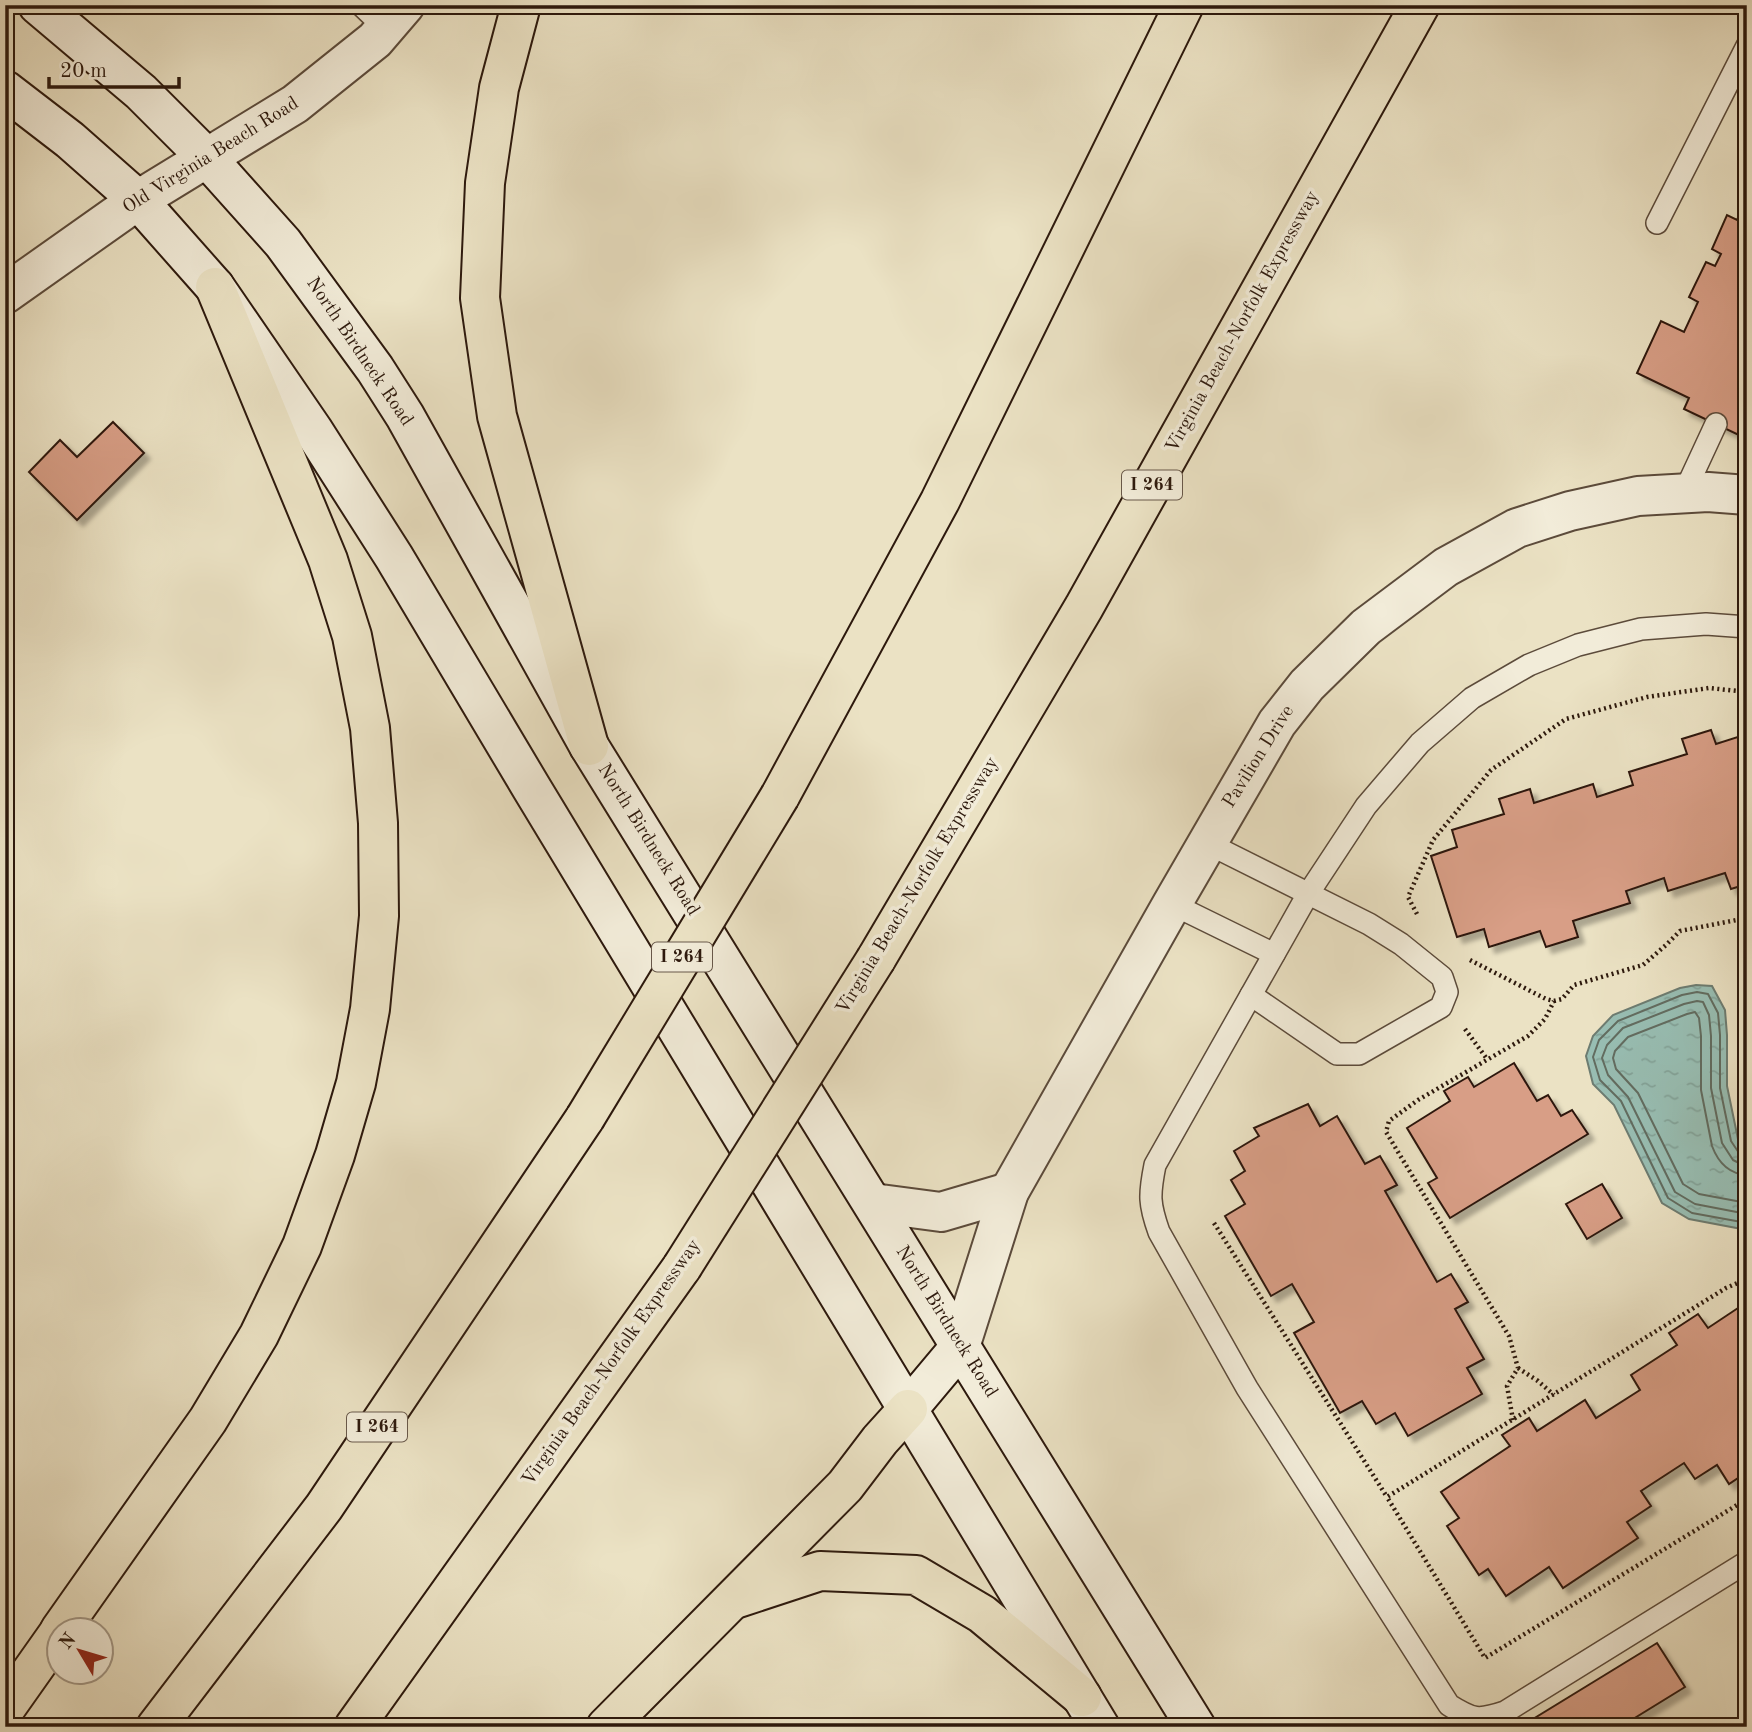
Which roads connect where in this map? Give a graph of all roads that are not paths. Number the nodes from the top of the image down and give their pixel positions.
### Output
1 (38, 5) edge
2 (521, 5) edge
3 (1420, 5) edge
4 (1182, 10) edge
5 (384, 13) edge
6 (1747, 46) edge
7 (5, 90) edge
8 (207, 158) junction
9 (138, 200) junction
10 (1657, 223) dead end
11 (215, 287) junction
12 (5, 294) edge
13 (1716, 424) dead end
14 (1684, 493) junction
15 (1747, 495) edge
16 (1747, 627) edge
17 (589, 746) junction
18 (1207, 843) junction
19 (1308, 894) junction
20 (1172, 904) junction
21 (1274, 954) junction
22 (1251, 995) junction
23 (1009, 1192) junction
24 (873, 1203) junction
25 (960, 1347) junction
26 (908, 1409) junction
27 (1747, 1564) edge
28 (733, 1600) junction
29 (71, 1616) edge
30 (46, 1651) edge
31 (5, 1709) edge
32 (1091, 1712) edge
33 (156, 1727) edge
34 (354, 1727) edge
35 (606, 1727) edge
36 (1196, 1727) edge

1 - 8 main road, North Birdneck Road
2 - 17 highway
3 - 34 highway, Virginia Beach-Norfolk Expressway / I 264, bridge
4 - 33 highway, I 264, bridge
5 - 8 main road, Old Virginia Beach Road
6 - 10 lane
7 - 9 main road
8 - 9 main road, Old Virginia Beach Road
8 - 17 main road, North Birdneck Road
9 - 11 main road
9 - 12 main road, Old Virginia Beach Road
11 - 26 main road
11 - 29 highway
13 - 14 lane
14 - 15 main road, Pavilion Drive
14 - 18 main road, Pavilion Drive
16 - 19 lane
17 - 24 main road, North Birdneck Road
18 - 19 lane
18 - 20 main road, Pavilion Drive
19 - 21 lane
19 - 22 lane
20 - 21 lane
20 - 23 main road, Pavilion Drive
21 - 22 lane
22 - 27 lane
23 - 24 main road
23 - 25 main road, Pavilion Drive
24 - 25 main road, North Birdneck Road
25 - 26 main road, Pavilion Drive
25 - 36 main road, North Birdneck Road
26 - 28 highway
26 - 32 main road
28 - 32 highway
28 - 35 highway
30 - 31 highway

